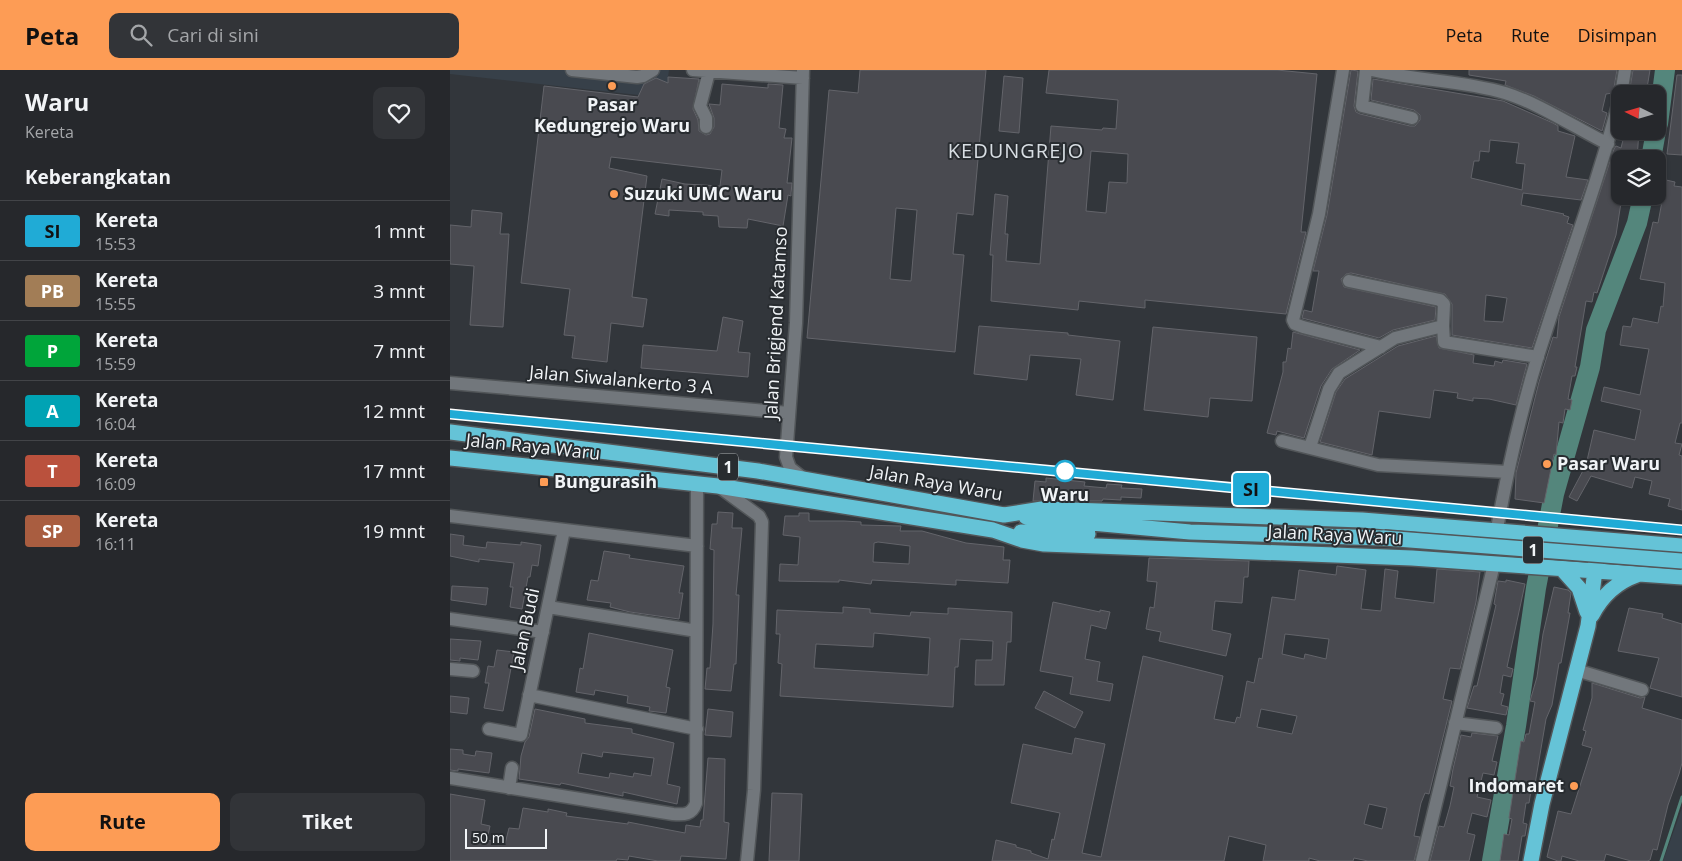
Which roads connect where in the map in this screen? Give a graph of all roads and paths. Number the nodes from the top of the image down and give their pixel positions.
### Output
1 (572, 70) edge
2 (653, 70) edge
3 (693, 70) edge
4 (1343, 70) edge
5 (1366, 70) edge
6 (1372, 70) edge
7 (1625, 70) edge
8 (726, 71) edge
9 (709, 72) junction
10 (803, 74) edge
11 (1419, 75) edge
12 (1622, 85) edge
13 (1412, 118) dead end
14 (706, 128) dead end
15 (1611, 132) edge
16 (1608, 144) junction
17 (1349, 281) dead end
18 (1443, 326) junction
19 (1382, 347) junction
20 (1538, 357) junction
21 (450, 383) edge
22 (788, 413) junction
23 (450, 432) edge
24 (1282, 441) dead end
25 (1310, 447) junction
26 (786, 457) junction
27 (450, 458) edge
28 (758, 471) junction
29 (1508, 472) junction
30 (804, 479) junction
31 (697, 484) junction
32 (718, 486) junction
33 (1004, 515) junction
34 (450, 516) edge
35 (1497, 529) junction
36 (564, 530) junction
37 (993, 530) junction
38 (1190, 532) junction
39 (1570, 536) junction
40 (1599, 538) junction
41 (696, 546) junction
42 (1682, 546) edge
43 (1682, 561) edge
44 (1494, 564) junction
45 (1564, 569) junction
46 (1595, 571) junction
47 (1641, 574) junction
48 (1682, 577) edge
49 (548, 607) junction
50 (450, 619) edge
51 (1588, 626) junction
52 (691, 630) dead end
53 (543, 632) junction
54 (450, 669) edge
55 (1576, 670) junction
56 (473, 671) dead end
57 (1642, 690) dead end
58 (529, 695) junction
59 (1455, 723) junction
60 (1496, 728) dead end
61 (489, 729) dead end
62 (697, 729) junction
63 (512, 768) dead end
64 (450, 778) edge
65 (509, 788) junction
66 (747, 861) edge
67 (1422, 861) edge
68 (1531, 861) edge

1 - 2 street
3 - 9 street
4 - 19 street
5 - 13 street
6 - 11 street
7 - 12 street
8 - 9 street
8 - 10 street
9 - 14 street
10 - 22 street, Jalan Brigjend Katamso
11 - 16 street
15 - 16 street
16 - 20 street
17 - 18 street
18 - 19 street
18 - 20 street
19 - 25 street
20 - 29 street
21 - 22 street, Jalan Siwalankerto 3 A
22 - 26 street, Jalan Brigjend Katamso
23 - 28 highway, Jalan Raya Waru / 1
24 - 25 street
25 - 29 street
26 - 28 street
26 - 30 street
27 - 31 highway, Jalan Raya Waru / 1
28 - 30 highway, Jalan Raya Waru / 1
29 - 35 street
30 - 33 highway, Jalan Raya Waru / 1
31 - 32 highway, Jalan Raya Waru / 1
31 - 41 street
32 - 37 highway, Jalan Raya Waru / 1
32 - 66 street
33 - 35 highway, Jalan Raya Waru
33 - 38 highway, 1
34 - 36 street
35 - 39 highway, Jalan Raya Waru
36 - 41 street
36 - 49 street, Jalan Budi
37 - 38 highway, 1
37 - 44 highway, Jalan Raya Waru
38 - 43 highway, 1, bridge
39 - 40 highway, Jalan Raya Waru
39 - 45 highway
40 - 42 highway, Jalan Raya Waru
40 - 46 highway
41 - 62 street
44 - 45 highway, Jalan Raya Waru
44 - 59 street
45 - 46 highway, Jalan Raya Waru
45 - 51 highway
46 - 47 highway, Jalan Raya Waru
46 - 51 highway
47 - 48 highway, Jalan Raya Waru
47 - 51 highway
49 - 52 street
49 - 53 street, Jalan Budi
50 - 53 street
51 - 55 highway
53 - 58 street, Jalan Budi
54 - 56 street
55 - 57 street
55 - 68 highway
58 - 61 street, Jalan Budi
58 - 62 street
59 - 60 street
59 - 67 street
62 - 65 street
63 - 65 street
64 - 65 street

